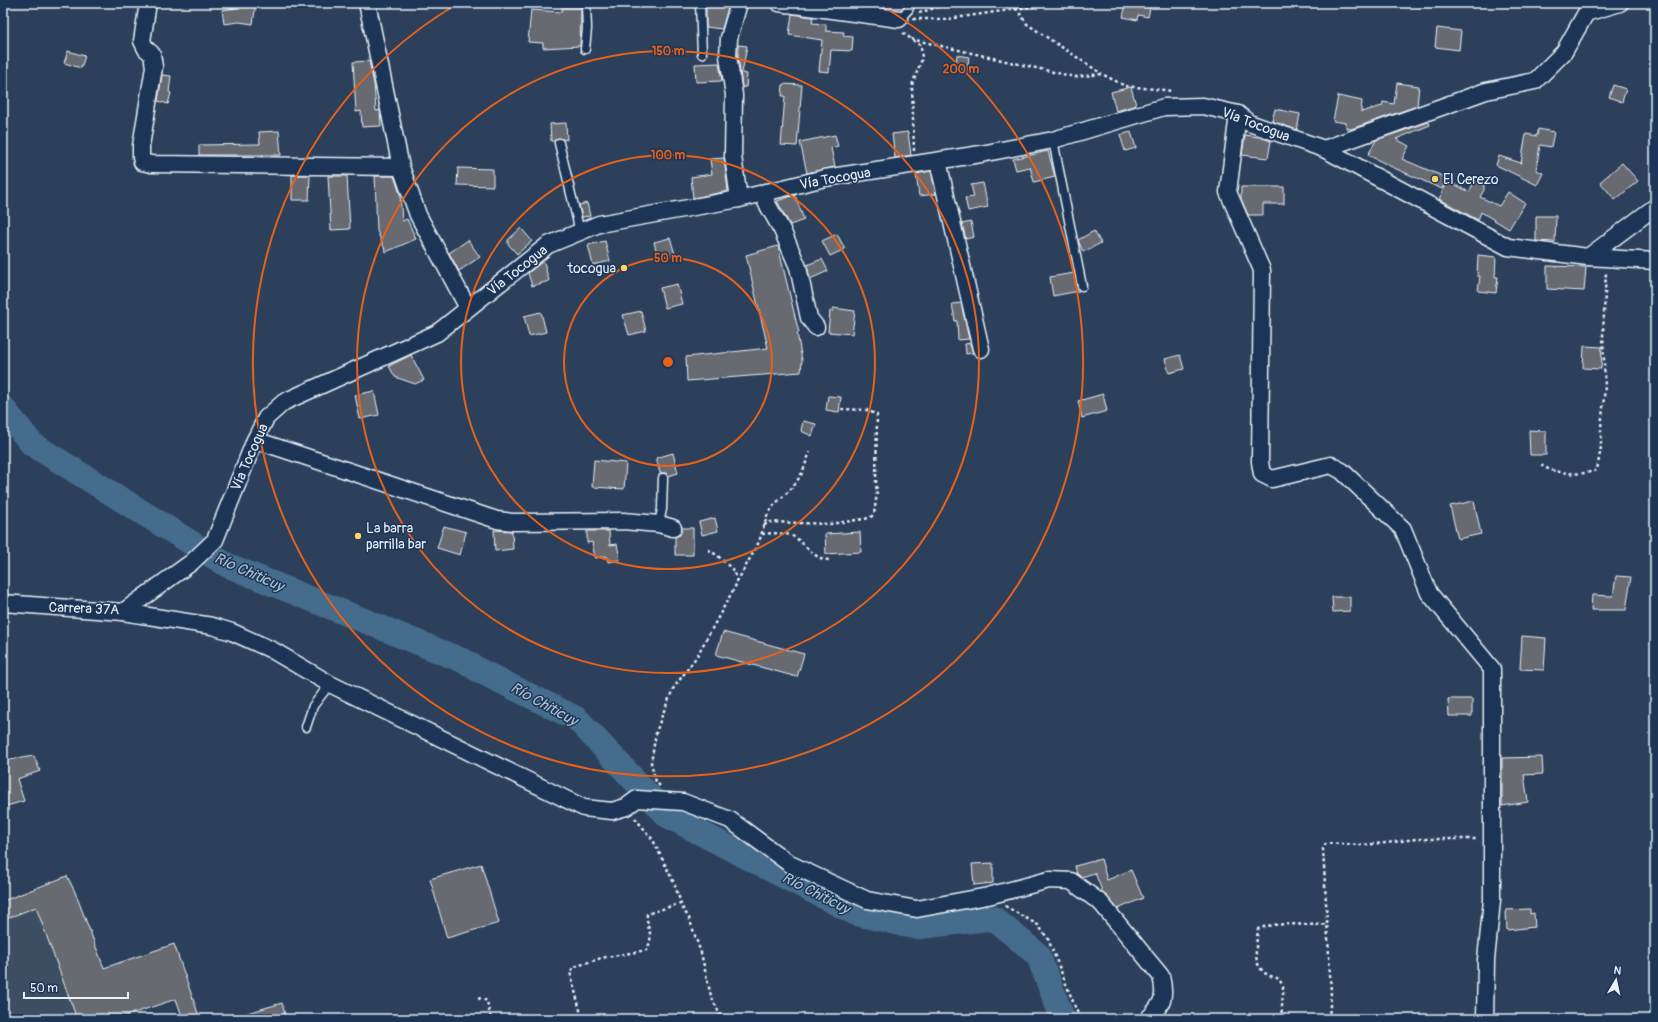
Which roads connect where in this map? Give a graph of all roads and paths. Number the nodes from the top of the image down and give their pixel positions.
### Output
1 (148, 3) edge
2 (367, 3) edge
3 (586, 3) edge
4 (700, 3) edge
5 (739, 3) edge
6 (779, 3) edge
7 (911, 3) edge
8 (949, 3) edge
9 (1620, 3) edge
10 (1042, 4) dead end
11 (1016, 8) junction
12 (899, 25) junction
13 (911, 39) junction
14 (585, 49) dead end
15 (702, 54) dead end
16 (1102, 74) junction
17 (1180, 91) dead end
18 (1238, 114) junction
19 (1053, 140) junction
20 (559, 143) dead end
21 (1324, 149) junction
22 (938, 161) junction
23 (915, 164) junction
24 (401, 167) junction
25 (765, 192) junction
26 (739, 199) junction
27 (1655, 207) edge
28 (580, 232) junction
29 (1588, 257) junction
30 (1607, 258) junction
31 (1655, 261) edge
32 (1082, 286) dead end
33 (468, 308) junction
34 (816, 327) dead end
35 (981, 349) dead end
36 (841, 409) dead end
37 (255, 440) junction
38 (810, 452) dead end
39 (1541, 465) dead end
40 (663, 478) dead end
41 (764, 525) junction
42 (666, 526) joint
43 (762, 534) junction
44 (706, 548) dead end
45 (830, 560) dead end
46 (192, 562) joint
47 (737, 582) junction
48 (6, 603) edge
49 (123, 612) junction
50 (330, 684) junction
51 (306, 727) dead end
52 (666, 796) junction
53 (626, 807) junction
54 (1492, 838) junction
55 (988, 896) junction
56 (681, 903) junction
57 (1327, 924) junction
58 (478, 1000) dead end
59 (491, 1019) edge
60 (576, 1019) edge
61 (722, 1019) edge
62 (1080, 1019) edge
63 (1148, 1019) edge
64 (1281, 1019) edge
65 (1330, 1019) edge
66 (1486, 1019) edge

1 - 24 street
2 - 24 street
3 - 14 lane
4 - 15 lane
5 - 26 street
6 - 12 street
7 - 12 lane
8 - 12 path
9 - 21 street
10 - 11 path
11 - 12 path
11 - 16 path
12 - 13 path
13 - 16 path
13 - 23 path
16 - 17 path
18 - 19 street, Vía Tocogua
18 - 21 street, Vía Tocogua
18 - 54 street
19 - 22 street, Vía Tocogua
19 - 32 lane
20 - 28 lane
21 - 29 street, Vía Tocogua
22 - 23 street, Vía Tocogua
22 - 35 street
23 - 25 street, Vía Tocogua
24 - 33 street
25 - 26 street, Vía Tocogua
25 - 34 street
26 - 28 street, Vía Tocogua
27 - 29 street
28 - 33 street, Vía Tocogua
29 - 30 street, Vía Tocogua
30 - 31 street, Vía Tocogua
30 - 39 path
33 - 37 street, Vía Tocogua
36 - 41 path
37 - 42 street
37 - 46 street, Vía Tocogua
38 - 41 path
40 - 42 lane
41 - 43 path
43 - 45 path
43 - 47 path
44 - 47 path
46 - 49 street, Carrera 37A
47 - 52 path
48 - 49 street, Carrera 37A
49 - 50 street
50 - 51 lane
50 - 53 street
52 - 53 street
52 - 55 street
53 - 56 path
54 - 57 path
54 - 66 street
55 - 62 path
55 - 63 street
56 - 60 path
56 - 61 path
57 - 64 path
57 - 65 path
58 - 59 path

